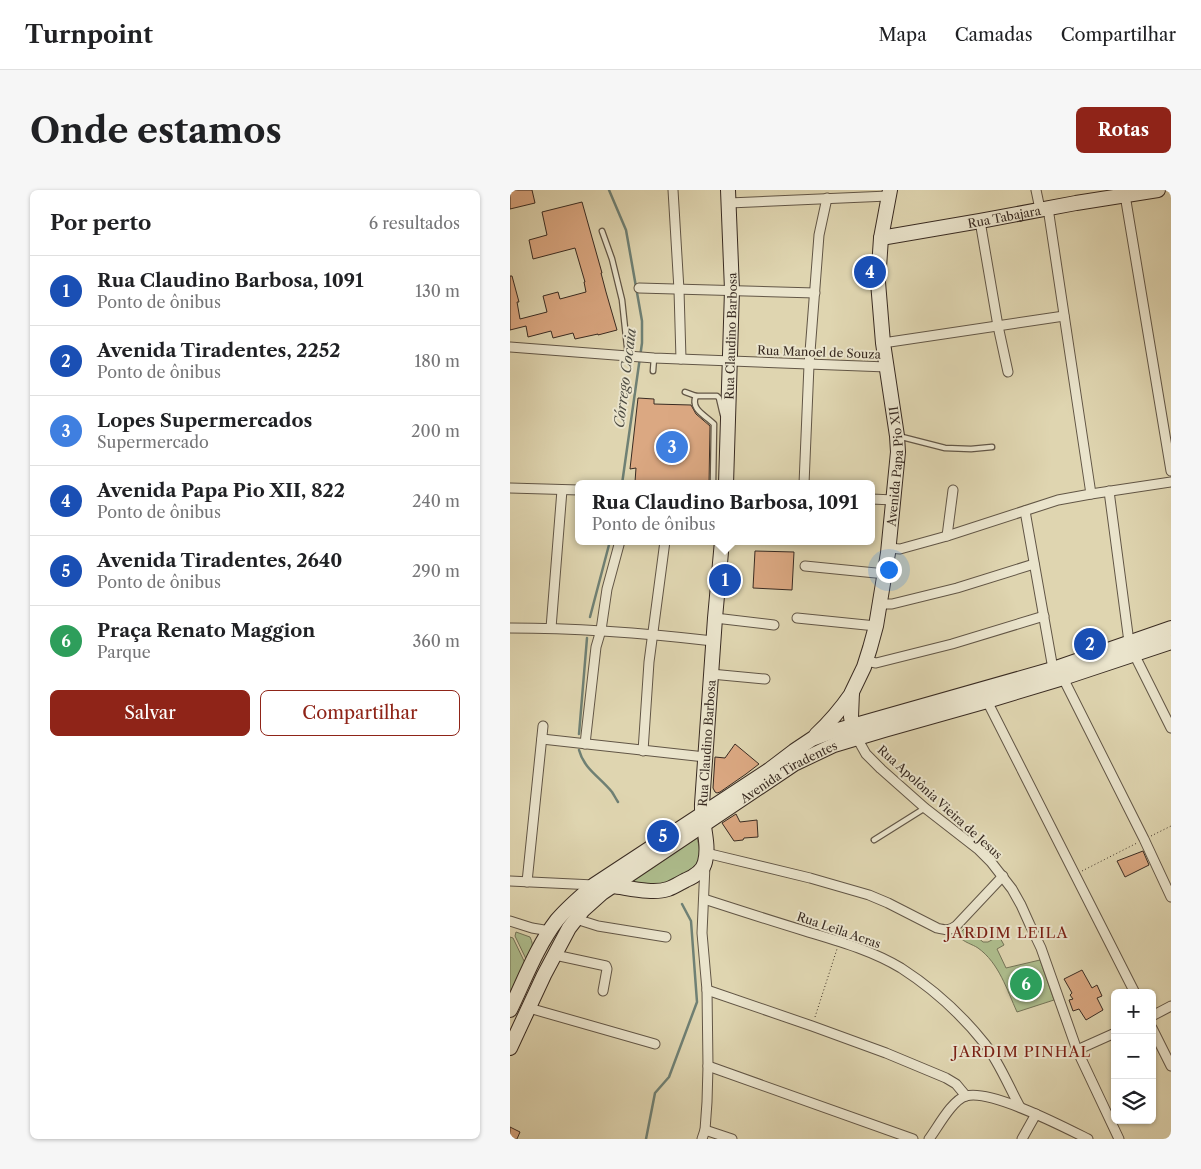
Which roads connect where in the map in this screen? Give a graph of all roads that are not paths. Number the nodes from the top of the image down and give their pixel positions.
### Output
1 (673, 190) edge
2 (1036, 190) edge
3 (1158, 190) edge
4 (889, 193) edge
5 (1125, 195) junction
6 (729, 196) edge
7 (827, 198) junction
8 (1044, 209) junction
9 (980, 221) junction
10 (602, 231) dead end
11 (881, 238) junction
12 (639, 288) dead end
13 (680, 290) junction
14 (732, 290) junction
15 (815, 293) junction
16 (1064, 316) junction
17 (998, 326) junction
18 (883, 343) junction
19 (510, 348) edge
20 (629, 356) junction
21 (650, 358) junction
22 (681, 359) junction
23 (730, 361) junction
24 (809, 365) junction
25 (887, 368) junction
26 (653, 371) dead end
27 (1008, 372) dead end
28 (685, 392) dead end
29 (696, 396) junction
30 (728, 421) junction
31 (897, 436) junction
32 (992, 447) dead end
33 (1171, 471) edge
34 (713, 480) edge
35 (726, 480) edge
36 (804, 480) edge
37 (1171, 482) edge
38 (510, 488) edge
39 (562, 490) junction
40 (575, 490) edge
41 (953, 490) dead end
42 (1109, 492) junction
43 (1091, 494) junction
44 (875, 499) edge
45 (894, 500) junction
46 (1025, 512) junction
47 (947, 536) junction
48 (619, 545) edge
49 (665, 545) edge
50 (722, 545) edge
51 (889, 548) junction
52 (1034, 564) junction
53 (805, 566) dead end
54 (886, 574) junction
55 (880, 604) junction
56 (1044, 616) junction
57 (715, 618) junction
58 (797, 618) dead end
59 (774, 625) dead end
60 (876, 626) junction
61 (510, 628) edge
62 (552, 628) junction
63 (1171, 628) edge
64 (601, 630) junction
65 (654, 634) junction
66 (713, 641) junction
67 (1171, 642) edge
68 (1132, 648) junction
69 (866, 661) junction
70 (711, 674) junction
71 (1058, 674) junction
72 (765, 679) dead end
73 (852, 692) junction
74 (987, 701) junction
75 (852, 712) junction
76 (867, 723) junction
77 (543, 726) dead end
78 (1171, 728) edge
79 (884, 730) junction
80 (855, 732) junction
81 (542, 739) junction
82 (812, 739) junction
83 (585, 744) junction
84 (643, 751) junction
85 (705, 757) junction
86 (925, 808) junction
87 (703, 820) junction
88 (874, 840) dead end
89 (706, 858) junction
90 (1003, 876) junction
91 (690, 878) junction
92 (510, 881) edge
93 (527, 882) junction
94 (594, 885) junction
95 (613, 886) junction
96 (1171, 897) edge
97 (704, 899) junction
98 (576, 919) junction
99 (510, 921) edge
100 (547, 935) junction
101 (666, 937) dead end
102 (555, 955) junction
103 (1133, 989) edge
104 (707, 990) junction
105 (603, 991) dead end
106 (1171, 1006) edge
107 (529, 1008) junction
108 (510, 1010) edge
109 (1156, 1014) edge
110 (1113, 1034) edge
111 (1155, 1034) edge
112 (656, 1044) dead end
113 (510, 1048) edge
114 (1076, 1050) junction
115 (708, 1066) junction
116 (1171, 1066) edge
117 (966, 1096) junction
118 (1020, 1107) junction
119 (1036, 1114) junction
120 (1029, 1128) junction
121 (703, 1134) edge
122 (732, 1139) edge
123 (913, 1139) edge
124 (929, 1139) edge
125 (1022, 1139) edge
126 (1034, 1139) edge
127 (1088, 1139) edge
128 (1118, 1139) edge

1 - 13 street
2 - 8 street
3 - 5 main road, Rua Tabajara
4 - 7 street
4 - 11 main road, Avenida Papa Pio XII
5 - 8 main road, Rua Tabajara
5 - 33 street
6 - 7 street
6 - 14 main road, Rua Claudino Barbosa
7 - 15 street
8 - 9 main road, Rua Tabajara
8 - 16 street
9 - 11 main road, Rua Tabajara
9 - 17 street
10 - 20 lane
11 - 18 main road, Avenida Papa Pio XII
12 - 13 street
13 - 14 street
13 - 22 street
14 - 15 street
14 - 23 main road, Rua Claudino Barbosa
15 - 24 street
16 - 17 street
16 - 43 street
17 - 18 street
17 - 27 street
18 - 25 main road, Avenida Papa Pio XII
19 - 20 street, Rua Manoel de Souza
20 - 21 street, Rua Manoel de Souza
21 - 22 street, Rua Manoel de Souza
21 - 26 lane
22 - 23 street, Rua Manoel de Souza
23 - 24 street, Rua Manoel de Souza
23 - 30 main road, Rua Claudino Barbosa
24 - 25 street, Rua Manoel de Souza
24 - 36 street
25 - 31 main road, Avenida Papa Pio XII
28 - 29 lane
29 - 30 lane
29 - 34 lane
30 - 35 main road, Rua Claudino Barbosa
31 - 32 lane
31 - 45 main road, Avenida Papa Pio XII
37 - 42 street
38 - 39 street
39 - 40 street
39 - 62 street
41 - 47 street
42 - 43 street
42 - 68 street
43 - 46 street
44 - 45 street
45 - 51 main road, Avenida Papa Pio XII
46 - 47 street
46 - 52 street
47 - 51 street
48 - 64 street
49 - 65 street
50 - 57 main road, Rua Claudino Barbosa
51 - 54 main road, Avenida Papa Pio XII
52 - 55 street
52 - 56 street
53 - 54 street
54 - 55 main road, Avenida Papa Pio XII
55 - 60 main road, Avenida Papa Pio XII
56 - 69 street
56 - 71 street
57 - 59 street
57 - 66 main road, Rua Claudino Barbosa
58 - 60 street
60 - 69 main road, Avenida Papa Pio XII
61 - 62 street
62 - 64 street
63 - 68 main road, Avenida Tiradentes
64 - 65 street
64 - 83 street
65 - 66 street
65 - 84 street
66 - 70 main road, Rua Claudino Barbosa
67 - 68 main road, Avenida Tiradentes
68 - 71 main road, Avenida Tiradentes
68 - 78 street
69 - 73 main road, Avenida Papa Pio XII
70 - 72 street
70 - 85 main road, Rua Claudino Barbosa
71 - 74 main road, Avenida Tiradentes
71 - 76 main road, Avenida Tiradentes
71 - 96 street
73 - 75 main road, Avenida Papa Pio XII
73 - 82 main road
74 - 79 main road, Avenida Tiradentes
74 - 103 street
75 - 76 main road
75 - 80 main road, Avenida Papa Pio XII
76 - 79 main road
76 - 80 main road, Avenida Tiradentes
77 - 81 street
79 - 80 main road, Avenida Tiradentes
80 - 82 main road, Avenida Tiradentes
80 - 86 street, Rua Apolônia Vieira de Jesus
80 - 87 main road, Avenida Tiradentes
81 - 83 street
81 - 93 street
82 - 87 main road, Avenida Tiradentes
83 - 84 street
84 - 85 street
85 - 87 main road, Rua Claudino Barbosa
86 - 88 lane
86 - 90 street, Rua Apolônia Vieira de Jesus
87 - 89 main road, Rua Claudino Barbosa
87 - 94 main road, Avenida Tiradentes
87 - 95 main road, Avenida Tiradentes
89 - 90 street
89 - 91 main road
89 - 97 street
90 - 114 street, Rua Apolônia Vieira de Jesus
91 - 95 main road
91 - 97 street
92 - 93 street
93 - 94 street
94 - 100 main road, Avenida Tiradentes
95 - 98 main road, Avenida Tiradentes
97 - 104 street
97 - 118 street, Rua Leila Acras
98 - 101 street
98 - 102 main road, Avenida Tiradentes
99 - 100 street
100 - 108 main road, Avenida Tiradentes
102 - 105 street
102 - 107 main road, Avenida Tiradentes
104 - 115 street
104 - 117 street
106 - 109 street
107 - 112 street
107 - 113 main road, Avenida Tiradentes
110 - 114 street
111 - 116 street
114 - 128 street, Rua Apolônia Vieira de Jesus
115 - 121 street
115 - 123 street
117 - 118 street
117 - 124 street
118 - 119 street
119 - 120 street
119 - 127 street
120 - 125 street
120 - 126 street
121 - 122 street

